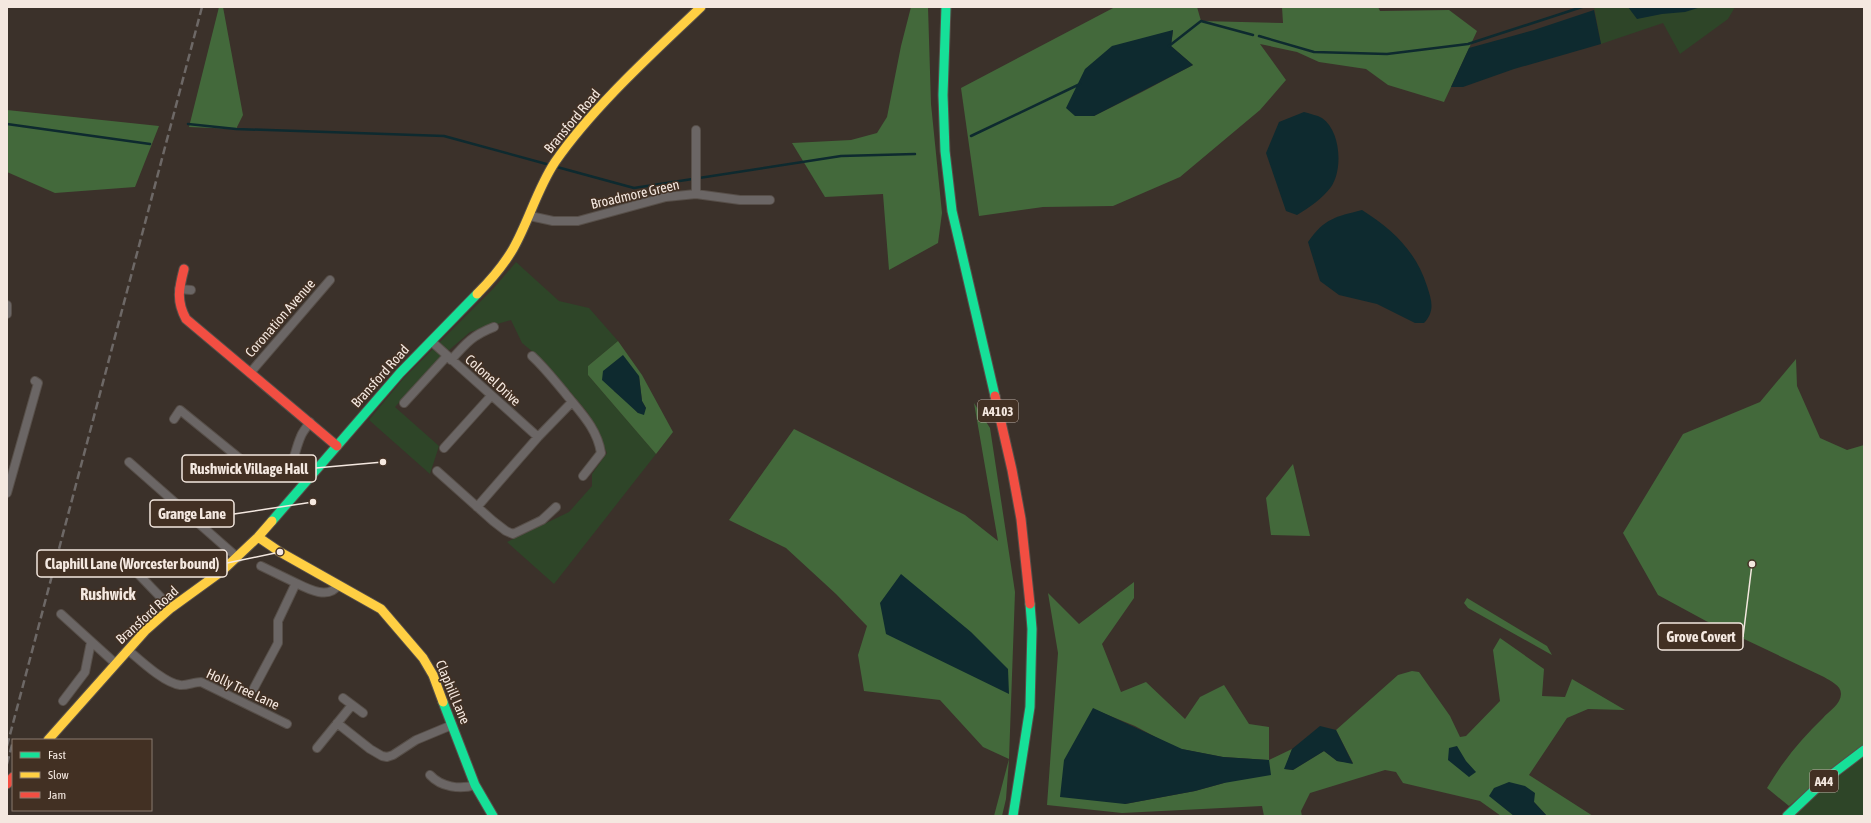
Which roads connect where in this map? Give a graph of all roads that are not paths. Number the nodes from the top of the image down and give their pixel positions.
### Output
1 (701, 7) edge
2 (946, 7) edge
3 (696, 130) dead end
4 (696, 194) junction
5 (770, 200) dead end
6 (530, 216) junction
7 (184, 269) dead end
8 (330, 280) dead end
9 (179, 288) junction
10 (191, 290) dead end
11 (7, 305) edge
12 (7, 314) edge
13 (494, 327) dead end
14 (431, 341) junction
15 (532, 356) dead end
16 (449, 358) junction
17 (250, 374) junction
18 (35, 381) dead end
19 (491, 396) junction
20 (572, 402) junction
21 (404, 403) dead end
22 (174, 419) dead end
23 (310, 422) junction
24 (538, 437) junction
25 (337, 446) junction
26 (444, 448) dead end
27 (129, 462) dead end
28 (437, 471) dead end
29 (583, 476) dead end
30 (7, 494) edge
31 (477, 507) junction
32 (556, 507) dead end
33 (258, 537) junction
34 (120, 555) dead end
35 (238, 558) junction
36 (261, 566) dead end
37 (296, 583) junction
38 (338, 585) junction
39 (171, 608) junction
40 (61, 614) dead end
41 (91, 642) junction
42 (128, 650) junction
43 (115, 663) junction
44 (254, 688) dead end
45 (343, 698) dead end
46 (63, 701) dead end
47 (352, 705) junction
48 (363, 713) dead end
49 (337, 723) junction
50 (287, 724) dead end
51 (452, 725) junction
52 (49, 739) edge
53 (317, 748) dead end
54 (1864, 750) edge
55 (430, 775) dead end
56 (475, 784) junction
57 (493, 816) edge
58 (1013, 816) edge
59 (1787, 816) edge

1 - 6 main road, Bransford Road
2 - 58 main road, A4103
3 - 4 street
4 - 5 street, Broadmore Green
4 - 6 street, Broadmore Green
6 - 14 main road, Bransford Road
7 - 9 main road
8 - 17 street, Coronation Avenue
9 - 10 street
9 - 17 main road
11 - 12 street
13 - 16 street
14 - 16 street, Colonel Drive
14 - 25 main road, Bransford Road
15 - 20 street
16 - 19 street, Colonel Drive
16 - 21 street
17 - 23 main road
18 - 30 street
19 - 24 street, Colonel Drive
19 - 26 street
20 - 24 street
20 - 29 street
22 - 23 street
23 - 25 main road
24 - 31 street
25 - 33 main road, Bransford Road
27 - 35 street
28 - 31 street
31 - 32 street
33 - 35 main road, Bransford Road
33 - 38 main road, Claphill Lane
34 - 39 street
35 - 39 main road, Bransford Road
36 - 37 street
37 - 38 street
37 - 44 street
38 - 51 main road, Claphill Lane
39 - 42 main road, Bransford Road
40 - 41 street
41 - 43 street
41 - 46 street
42 - 43 main road, Bransford Road
42 - 50 street, Holly Tree Lane
43 - 52 main road, Bransford Road
45 - 47 street
47 - 48 street
47 - 49 street
49 - 51 street
49 - 53 street
51 - 56 main road, Claphill Lane
54 - 59 main road, A44
55 - 56 street
56 - 57 main road, Claphill Lane

